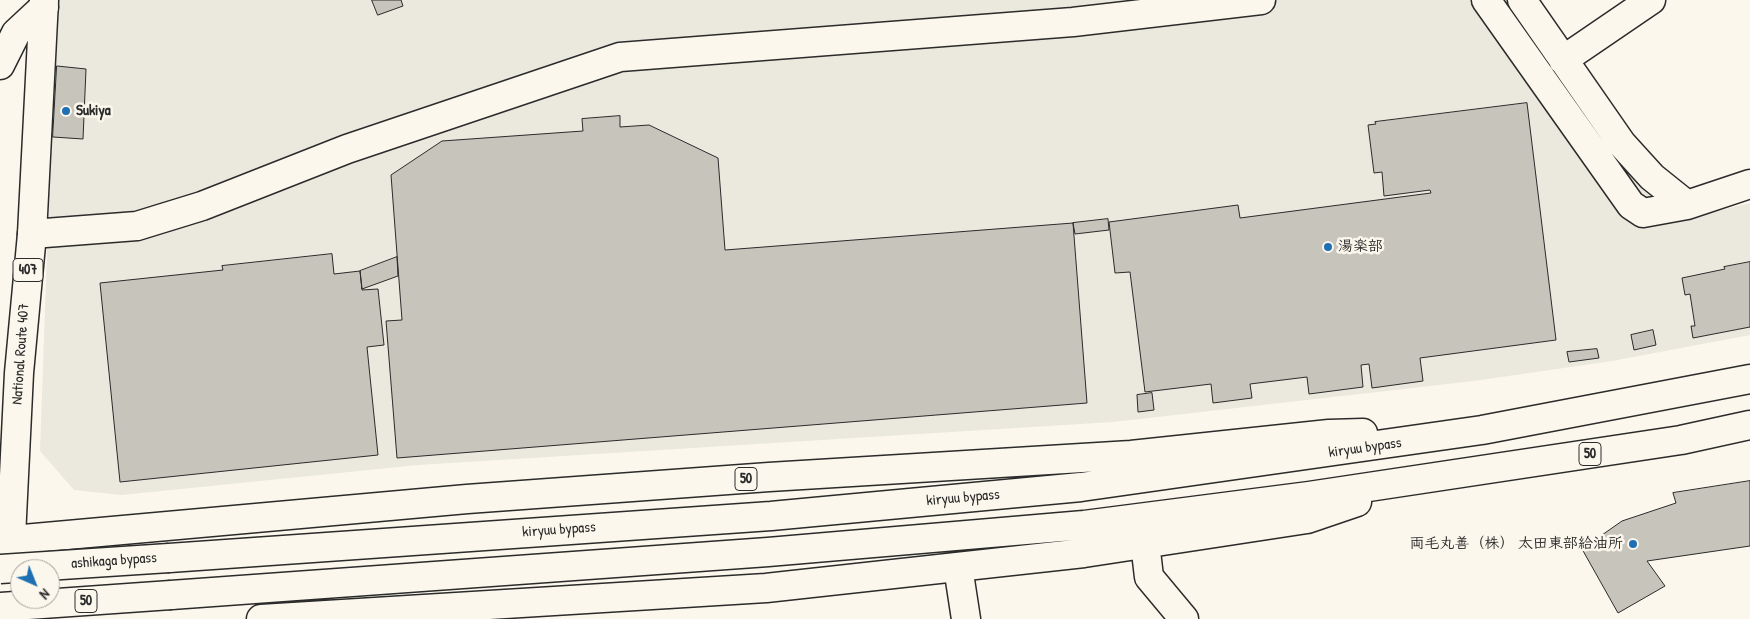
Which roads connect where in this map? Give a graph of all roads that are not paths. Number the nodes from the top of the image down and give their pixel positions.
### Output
1 (1261, 0) edge
2 (1486, 0) edge
3 (1522, 0) edge
4 (1651, 0) edge
5 (44, 3) edge
6 (1563, 60) junction
7 (0, 65) edge
8 (1750, 184) edge
9 (1687, 205) junction
10 (32, 234) junction
11 (1750, 378) edge
12 (1750, 424) edge
13 (1482, 430) junction
14 (1430, 478) junction
15 (5, 541) edge
16 (1145, 543) junction
17 (168, 558) joint
18 (958, 567) junction
19 (0, 569) edge
20 (0, 607) edge
21 (7, 619) edge
22 (261, 619) edge
23 (966, 619) edge
24 (1184, 619) edge

1 - 10 main road
2 - 9 main road
3 - 6 main road
4 - 6 main road
5 - 7 main road
5 - 10 main road, National Route 407 / 407
6 - 9 main road
8 - 9 main road
10 - 15 main road, National Route 407 / 407
11 - 13 main road, kiryuu bypass / 50
12 - 14 main road, 50
13 - 15 main road, 50
13 - 17 main road, kiryuu bypass / 50
14 - 16 main road, 50
14 - 20 main road, 50, bridge
15 - 21 main road, National Route 407 / 407
16 - 18 main road, 50
16 - 24 main road
17 - 19 main road, ashikaga bypass / 50, bridge
18 - 22 main road, 50
18 - 23 main road

